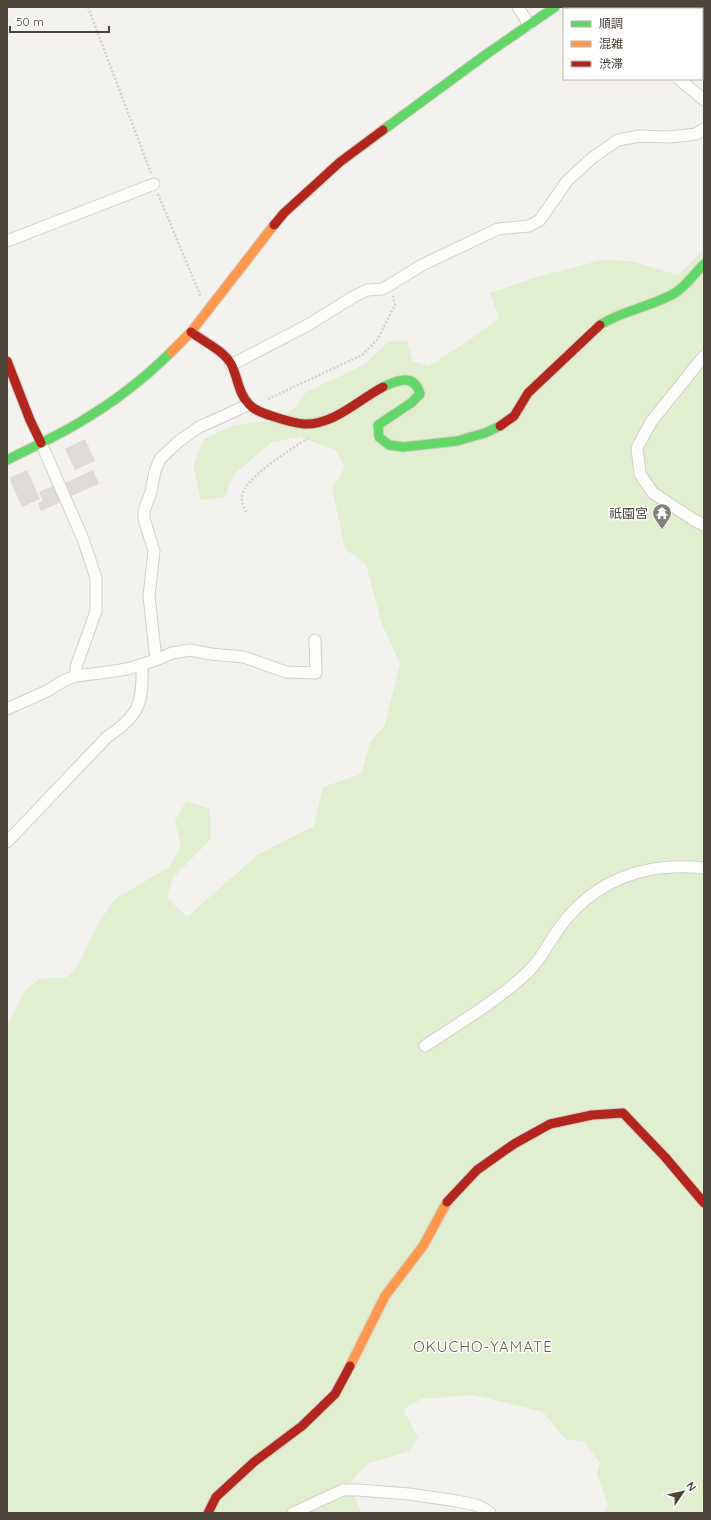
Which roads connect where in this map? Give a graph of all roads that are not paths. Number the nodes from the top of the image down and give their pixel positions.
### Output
1 (518, 7) edge
2 (555, 7) edge
3 (529, 25) junction
4 (680, 80) edge
5 (704, 100) edge
6 (704, 129) edge
7 (154, 184) road end
8 (7, 241) edge
9 (704, 264) edge
10 (191, 332) junction
11 (704, 356) edge
12 (7, 361) edge
13 (231, 366) junction
14 (250, 407) junction
15 (41, 443) junction
16 (7, 460) edge
17 (704, 525) edge
18 (315, 640) dead end
19 (156, 660) junction
20 (142, 665) junction
21 (76, 676) junction
22 (7, 709) edge
23 (7, 842) edge
24 (704, 868) edge
25 (425, 1046) dead end
26 (704, 1203) edge
27 (208, 1513) edge
28 (293, 1513) edge
29 (490, 1513) edge

1 - 3 street
2 - 3 street
3 - 10 street
4 - 5 street
6 - 13 street
7 - 8 street
9 - 14 street
10 - 13 street
10 - 15 street
11 - 17 street
12 - 15 street
13 - 14 street
14 - 19 street
15 - 16 street
15 - 21 street
18 - 19 street
19 - 20 street
20 - 21 street
20 - 23 street
21 - 22 street
24 - 25 street
26 - 27 street
28 - 29 street

